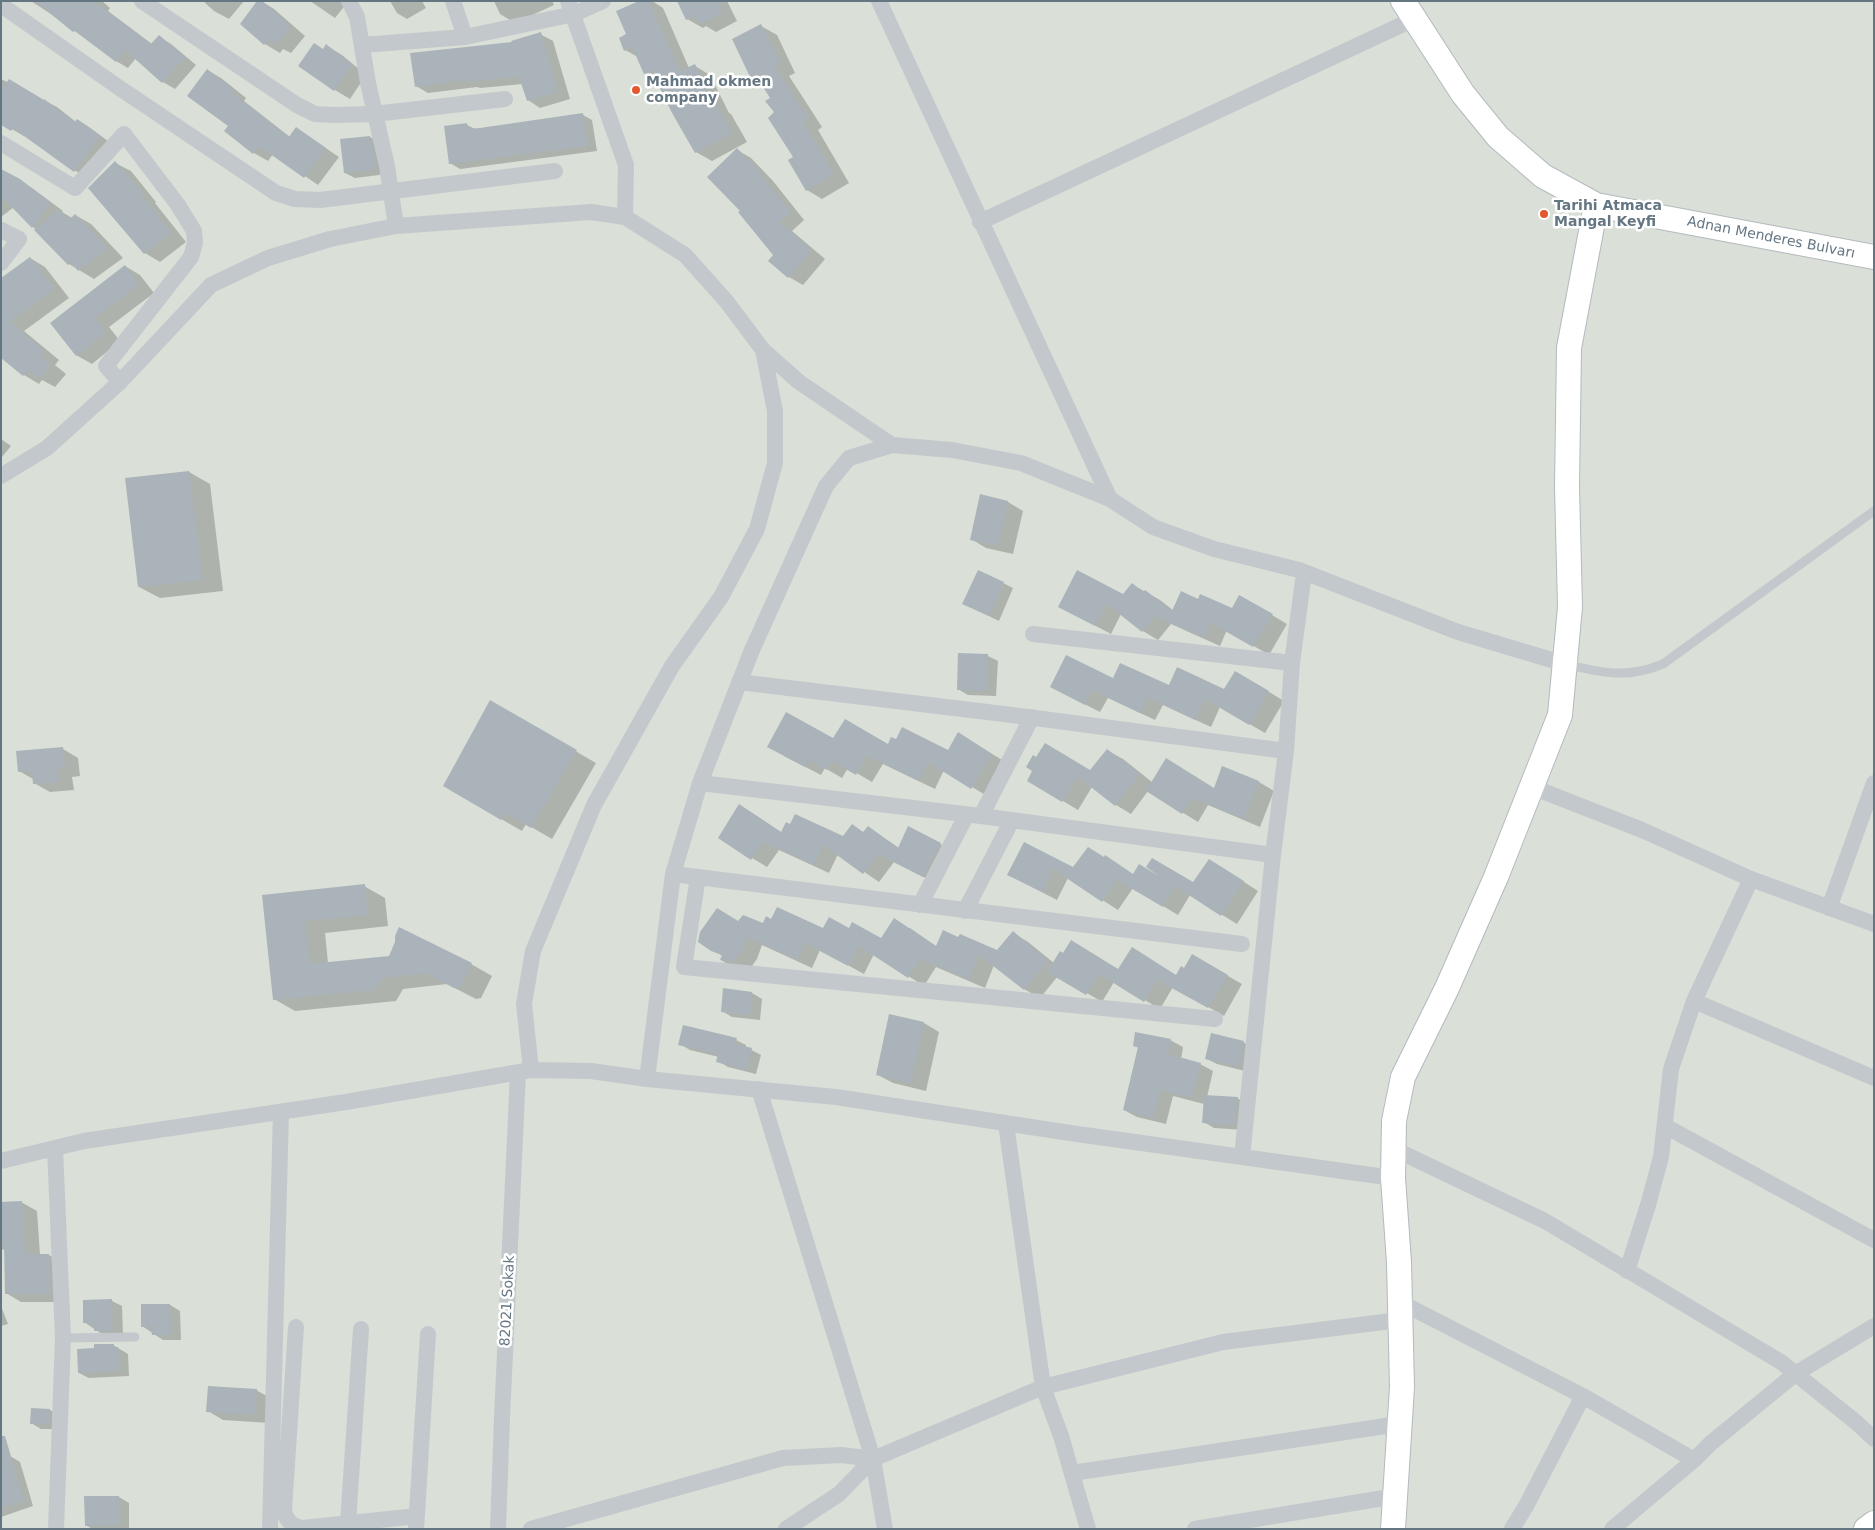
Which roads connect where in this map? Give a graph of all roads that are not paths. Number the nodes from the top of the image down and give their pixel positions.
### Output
1 (142, 1) edge
2 (350, 1) edge
3 (452, 1) edge
4 (603, 1) edge
5 (879, 1) edge
6 (1, 5) edge
7 (571, 8) edge
8 (1408, 10) edge
9 (465, 37) junction
10 (362, 45) junction
11 (505, 99) dead end
12 (374, 114) junction
13 (1, 143) edge
14 (555, 171) dead end
15 (390, 190) junction
16 (1596, 205) junction
17 (625, 217) junction
18 (980, 222) junction
19 (396, 226) junction
20 (1, 230) edge
21 (1874, 257) edge
22 (1, 263) edge
23 (763, 350) junction
24 (120, 382) junction
25 (892, 445) junction
26 (1, 476) edge
27 (1110, 498) junction
28 (1874, 511) edge
29 (1304, 572) junction
30 (1033, 634) dead end
31 (1292, 663) junction
32 (1565, 664) junction
33 (739, 682) junction
34 (1032, 717) junction
35 (1286, 752) junction
36 (700, 783) junction
37 (1874, 783) edge
38 (1532, 787) junction
39 (974, 815) junction
40 (1012, 820) junction
41 (1273, 855) junction
42 (673, 874) junction
43 (698, 877) junction
44 (1751, 879) junction
45 (920, 905) junction
46 (1829, 908) junction
47 (965, 911) junction
48 (1874, 924) edge
49 (1242, 944) dead end
50 (1694, 1001) junction
51 (1215, 1019) dead end
52 (524, 1072) junction
53 (1874, 1078) edge
54 (647, 1079) junction
55 (759, 1089) junction
56 (281, 1112) junction
57 (1006, 1124) junction
58 (1665, 1126) junction
59 (55, 1148) junction
60 (1394, 1150) junction
61 (1242, 1157) junction
62 (1, 1161) edge
63 (1393, 1178) junction
64 (1874, 1240) edge
65 (1627, 1271) junction
66 (1400, 1311) junction
67 (1874, 1326) edge
68 (296, 1327) dead end
69 (361, 1329) dead end
70 (428, 1334) dead end
71 (134, 1337) dead end
72 (63, 1338) junction
73 (1796, 1374) junction
74 (1043, 1387) junction
75 (1583, 1396) junction
76 (1399, 1424) junction
77 (1874, 1439) edge
78 (873, 1459) junction
79 (1694, 1460) junction
80 (1072, 1473) junction
81 (1396, 1496) junction
82 (416, 1522) edge
83 (348, 1523) junction
84 (1874, 1523) edge
85 (56, 1529) edge
86 (270, 1529) edge
87 (498, 1529) edge
88 (531, 1529) edge
89 (786, 1529) edge
90 (886, 1529) edge
91 (1088, 1529) edge
92 (1196, 1529) edge
93 (1393, 1529) edge
94 (1512, 1529) edge
95 (1612, 1529) edge
96 (1866, 1529) edge

1 - 12 street
2 - 10 street
3 - 9 street
4 - 7 street
5 - 18 street
6 - 15 street
7 - 9 street
7 - 17 street
8 - 16 main road, Adnan Menderes Bulvarı
8 - 18 street
9 - 10 street
10 - 12 street
11 - 12 street
12 - 15 street
13 - 24 street
14 - 15 street
15 - 19 street
16 - 21 main road, Adnan Menderes Bulvarı
16 - 32 main road
17 - 19 street
17 - 23 street
18 - 27 street
19 - 24 street
20 - 22 street
23 - 25 street
23 - 52 street, 82021 Sokak
24 - 26 street
25 - 27 street
25 - 33 street
27 - 29 street
28 - 32 lane
29 - 31 street
29 - 32 street
30 - 31 street
31 - 35 street
32 - 38 main road
33 - 34 street
33 - 36 street
34 - 35 street
34 - 39 street
35 - 41 street
36 - 39 street
36 - 42 street
37 - 46 street
38 - 44 street
38 - 60 main road
39 - 40 street
39 - 45 street
40 - 41 street
40 - 47 street
41 - 61 street
42 - 43 street
42 - 54 street
43 - 45 street
43 - 51 street
44 - 46 street
44 - 50 street
45 - 47 street
46 - 48 street
47 - 49 street
50 - 53 street
50 - 58 street
52 - 54 street
52 - 56 street
52 - 87 street, 82021 Sokak
54 - 55 street
55 - 57 street
55 - 78 street
56 - 59 street
56 - 86 street
57 - 61 street
57 - 74 street
58 - 64 street
58 - 65 street
59 - 62 street
59 - 72 street
60 - 63 main road
60 - 65 street
61 - 63 street
63 - 66 main road
65 - 73 street
66 - 74 street
66 - 75 street
66 - 76 main road
67 - 73 street
68 - 83 street
69 - 83 street
70 - 82 street
71 - 72 lane
72 - 85 street
73 - 77 street
73 - 79 street
74 - 78 street
74 - 80 street
75 - 79 street
75 - 94 street
76 - 80 street
76 - 81 main road
78 - 88 street
78 - 89 street
78 - 90 street
79 - 95 street
80 - 91 street
81 - 92 street
81 - 93 main road
82 - 83 street
84 - 96 main road

